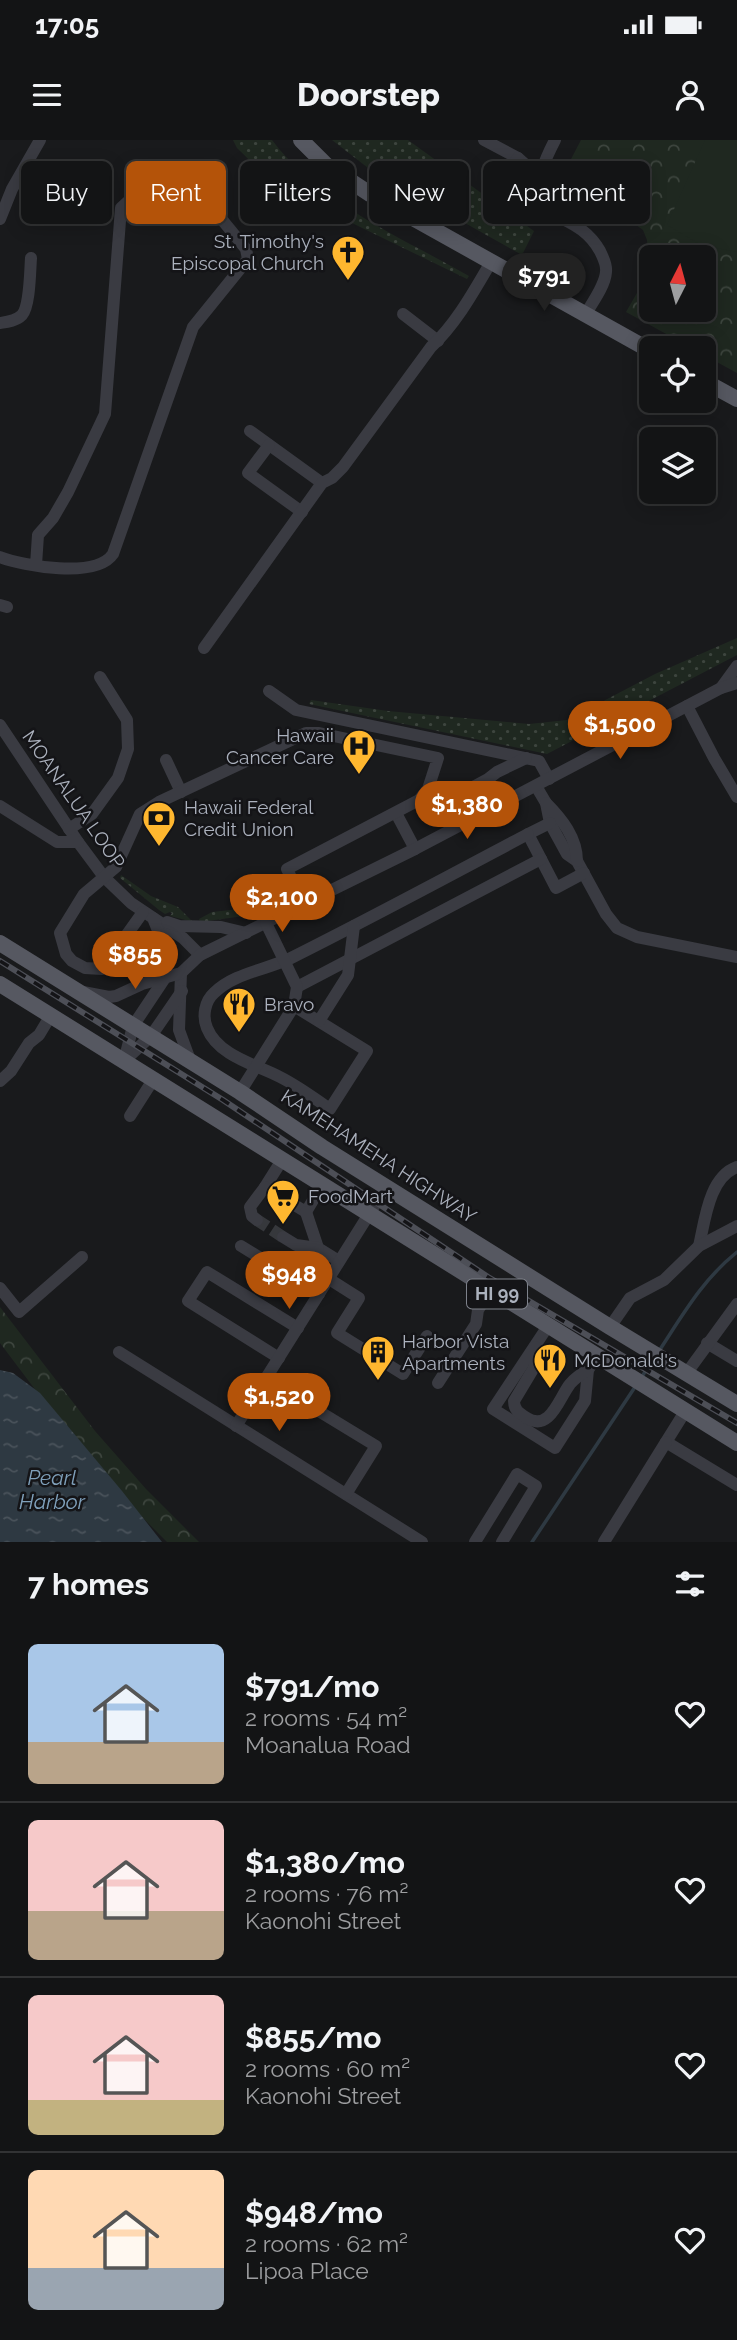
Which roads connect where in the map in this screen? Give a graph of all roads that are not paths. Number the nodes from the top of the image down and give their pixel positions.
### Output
1 (40, 140) edge
2 (301, 140) edge
3 (484, 140) edge
4 (555, 140) edge
5 (508, 145) edge
6 (518, 158) junction
7 (516, 161) edge
8 (521, 161) edge
9 (545, 161) edge
10 (0, 219) edge
11 (568, 224) edge
12 (31, 258) dead end
13 (491, 262) junction
14 (403, 314) dead end
15 (585, 315) junction
16 (0, 323) edge
17 (438, 341) junction
18 (639, 344) edge
19 (716, 388) edge
20 (737, 400) edge
21 (250, 431) dead end
22 (269, 445) junction
23 (322, 484) junction
24 (302, 512) junction
25 (0, 557) edge
26 (36, 565) junction
27 (204, 648) dead end
28 (737, 666) edge
29 (100, 677) dead end
30 (737, 683) edge
31 (721, 688) junction
32 (269, 691) dead end
33 (687, 706) junction
34 (0, 726) edge
35 (527, 758) junction
36 (166, 760) dead end
37 (549, 779) junction
38 (536, 786) junction
39 (181, 792) junction
40 (424, 795) junction
41 (737, 797) edge
42 (546, 803) junction
43 (0, 806) edge
44 (396, 813) junction
45 (550, 823) junction
46 (69, 829) junction
47 (528, 834) junction
48 (78, 842) junction
49 (415, 849) junction
50 (541, 859) junction
51 (577, 861) junction
52 (584, 873) junction
53 (104, 877) junction
54 (304, 905) junction
55 (148, 915) junction
56 (266, 923) junction
57 (355, 926) junction
58 (246, 933) junction
59 (0, 943) edge
60 (200, 956) junction
61 (737, 957) edge
62 (351, 959) junction
63 (284, 961) junction
64 (181, 973) junction
65 (165, 978) junction
66 (0, 984) edge
67 (297, 987) junction
68 (76, 990) junction
69 (182, 990) junction
70 (294, 1006) junction
71 (51, 1015) junction
72 (319, 1021) junction
73 (133, 1026) junction
74 (151, 1036) junction
75 (190, 1060) junction
76 (124, 1061) junction
77 (255, 1068) junction
78 (153, 1080) junction
79 (0, 1081) edge
80 (240, 1092) junction
81 (130, 1116) dead end
82 (282, 1160) junction
83 (737, 1167) edge
84 (322, 1185) junction
85 (265, 1187) junction
86 (386, 1187) junction
87 (306, 1212) junction
88 (369, 1214) junction
89 (257, 1220) dead end
90 (737, 1226) edge
91 (283, 1237) tunnel mouth
92 (241, 1246) dead end
93 (699, 1246) junction
94 (318, 1248) junction
95 (82, 1257) dead end
96 (339, 1261) junction
97 (329, 1279) junction
98 (0, 1288) edge
99 (491, 1290) junction
100 (319, 1294) junction
101 (737, 1304) edge
102 (548, 1326) junction
103 (610, 1327) junction
104 (298, 1328) junction
105 (427, 1336) dead end
106 (707, 1343) junction
107 (535, 1346) junction
108 (119, 1352) dead end
109 (279, 1358) junction
110 (737, 1361) edge
111 (592, 1363) junction
112 (680, 1370) junction
113 (266, 1378) junction
114 (438, 1383) dead end
115 (737, 1404) edge
116 (686, 1410) junction
117 (236, 1426) junction
118 (666, 1442) junction
119 (737, 1443) edge
120 (737, 1485) edge
121 (346, 1494) junction
122 (481, 1540) edge
123 (422, 1542) edge
124 (502, 1542) edge
125 (604, 1542) edge

1 - 10 street
2 - 13 main road
3 - 5 street
4 - 9 street
5 - 6 street
6 - 7 street
6 - 8 street
11 - 15 street
12 - 16 street
13 - 15 main road
13 - 17 street
14 - 17 street
15 - 18 main road
17 - 23 street
19 - 20 main road
21 - 22 street
22 - 23 street
22 - 24 street
23 - 24 street
24 - 27 street
25 - 26 street
26 - 26 street
28 - 31 street
29 - 46 street
30 - 31 street
31 - 33 street
32 - 35 street
33 - 37 street
33 - 41 street
34 - 46 street, MOANALUA LOOP
35 - 37 street
35 - 40 street
36 - 39 street
37 - 38 street
38 - 42 street
38 - 49 street
39 - 40 street
39 - 53 street
40 - 44 street
42 - 45 street
42 - 51 street
43 - 48 street
44 - 49 street
44 - 54 street
45 - 47 street
45 - 51 street
46 - 48 street, MOANALUA LOOP
47 - 50 street
47 - 57 street
48 - 53 street, MOANALUA LOOP
49 - 54 street
50 - 52 street
50 - 62 street
51 - 52 street
52 - 61 street
53 - 55 street, MOANALUA LOOP
53 - 55 street
54 - 56 street
55 - 58 street, MOANALUA LOOP
55 - 60 street, MOANALUA LOOP
55 - 65 street
56 - 58 street
56 - 63 street
57 - 62 street
57 - 63 street
58 - 60 street
59 - 68 main road, KAMEHAMEHA HIGHWAY / HI 99
60 - 64 street
62 - 67 street
62 - 72 street
63 - 67 street
63 - 77 street
64 - 65 street
64 - 69 street
65 - 68 street
65 - 73 street
66 - 71 main road, HI 99
67 - 70 street
68 - 73 main road, KAMEHAMEHA HIGHWAY / HI 99
69 - 74 street
69 - 75 street
70 - 72 street
70 - 77 street
71 - 76 main road, HI 99
71 - 79 street
72 - 77 street
73 - 74 main road, KAMEHAMEHA HIGHWAY / HI 99
73 - 76 street
74 - 75 main road, KAMEHAMEHA HIGHWAY / HI 99
74 - 76 street
75 - 80 main road, KAMEHAMEHA HIGHWAY / HI 99
76 - 78 main road, HI 99
77 - 80 street
78 - 81 street
78 - 82 main road, HI 99
80 - 86 main road, KAMEHAMEHA HIGHWAY / HI 99
82 - 84 main road, HI 99
82 - 85 street
83 - 93 street
84 - 87 street
84 - 88 main road, HI 99
85 - 87 street
85 - 89 street
86 - 88 street
86 - 103 main road, KAMEHAMEHA HIGHWAY / HI 99
87 - 94 street
88 - 96 street
88 - 99 main road, HI 99
90 - 93 street
91 - 94 street
92 - 100 street
93 - 103 street
94 - 96 street
95 - 98 street
96 - 97 street
97 - 100 street
97 - 105 street
99 - 102 main road, HI 99
99 - 114 street
100 - 104 street
101 - 106 street
102 - 107 street
102 - 111 main road, HI 99
103 - 112 main road, KAMEHAMEHA HIGHWAY / HI 99
104 - 109 street
104 - 109 street
106 - 110 street
106 - 112 street
107 - 111 street
107 - 111 street
108 - 117 street
109 - 113 street
111 - 116 main road, HI 99
112 - 115 main road, KAMEHAMEHA HIGHWAY / HI 99
113 - 117 street
113 - 121 street
116 - 118 street
116 - 119 main road, HI 99
117 - 121 street
118 - 120 street
118 - 125 street
121 - 123 street
122 - 124 street

